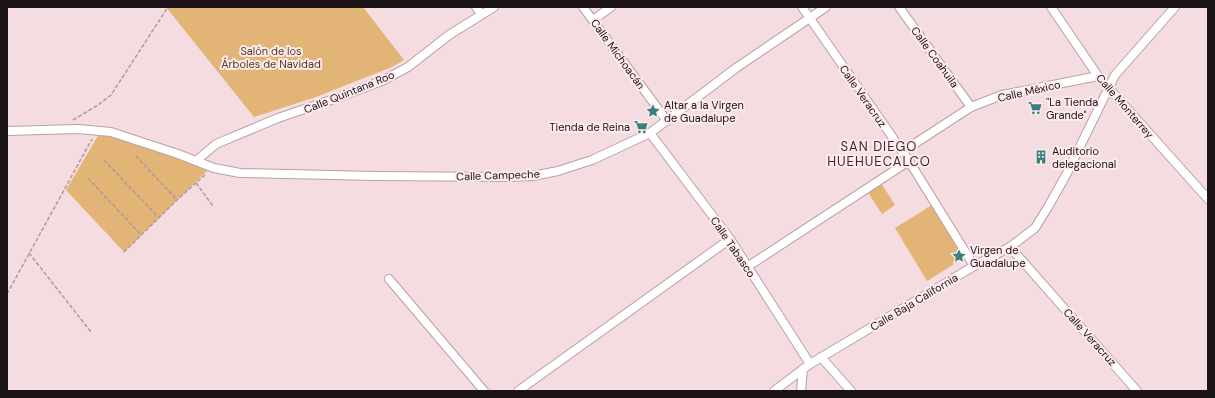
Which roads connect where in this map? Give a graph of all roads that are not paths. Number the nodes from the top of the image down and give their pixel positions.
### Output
1 (494, 7) edge
2 (584, 7) edge
3 (611, 7) edge
4 (802, 7) edge
5 (826, 7) edge
6 (899, 7) edge
7 (1051, 7) edge
8 (1175, 7) edge
9 (478, 10) edge
10 (810, 18) junction
11 (593, 20) junction
12 (1098, 76) junction
13 (1108, 87) junction
14 (971, 107) junction
15 (667, 121) junction
16 (7, 131) edge
17 (650, 133) junction
18 (902, 152) junction
19 (196, 161) junction
20 (909, 161) junction
21 (1208, 199) edge
22 (730, 239) junction
23 (1010, 247) junction
24 (974, 266) junction
25 (747, 267) junction
26 (390, 279) dead end
27 (821, 357) junction
28 (806, 367) junction
29 (484, 391) edge
30 (518, 391) edge
31 (774, 391) edge
32 (801, 391) edge
33 (851, 391) edge
34 (1137, 391) edge

1 - 9 street, Calle Quintana Roo
2 - 11 street, Calle Michoacán
3 - 11 street
4 - 10 street, Calle Veracruz
5 - 10 street, Calle Campeche
6 - 14 street, Calle Coahuila
7 - 12 street, Calle Monterrey
8 - 13 street, Calle Baja California
9 - 19 street, Calle Quintana Roo
10 - 15 street, Calle Campeche
10 - 18 street, Calle Veracruz
11 - 15 street, Calle Michoacán
12 - 13 street, Calle Monterrey
12 - 14 street, Calle México
13 - 21 street, Calle Monterrey
13 - 23 street, Calle Baja California
14 - 18 street, Calle México
15 - 17 street, Calle Campeche
16 - 19 street, Calle Campeche
17 - 19 street, Calle Campeche
17 - 22 street, Calle Tabasco
18 - 20 street, Calle Veracruz
20 - 24 street, Calle Veracruz
20 - 25 street
22 - 25 street, Calle Tabasco
22 - 30 street
23 - 24 street, Calle Baja California
23 - 34 street, Calle Veracruz
24 - 27 street, Calle Baja California
25 - 28 street, Calle Tabasco
26 - 29 street
27 - 28 street, Calle Baja California
27 - 33 street
28 - 31 street, Calle Baja California
28 - 32 street

